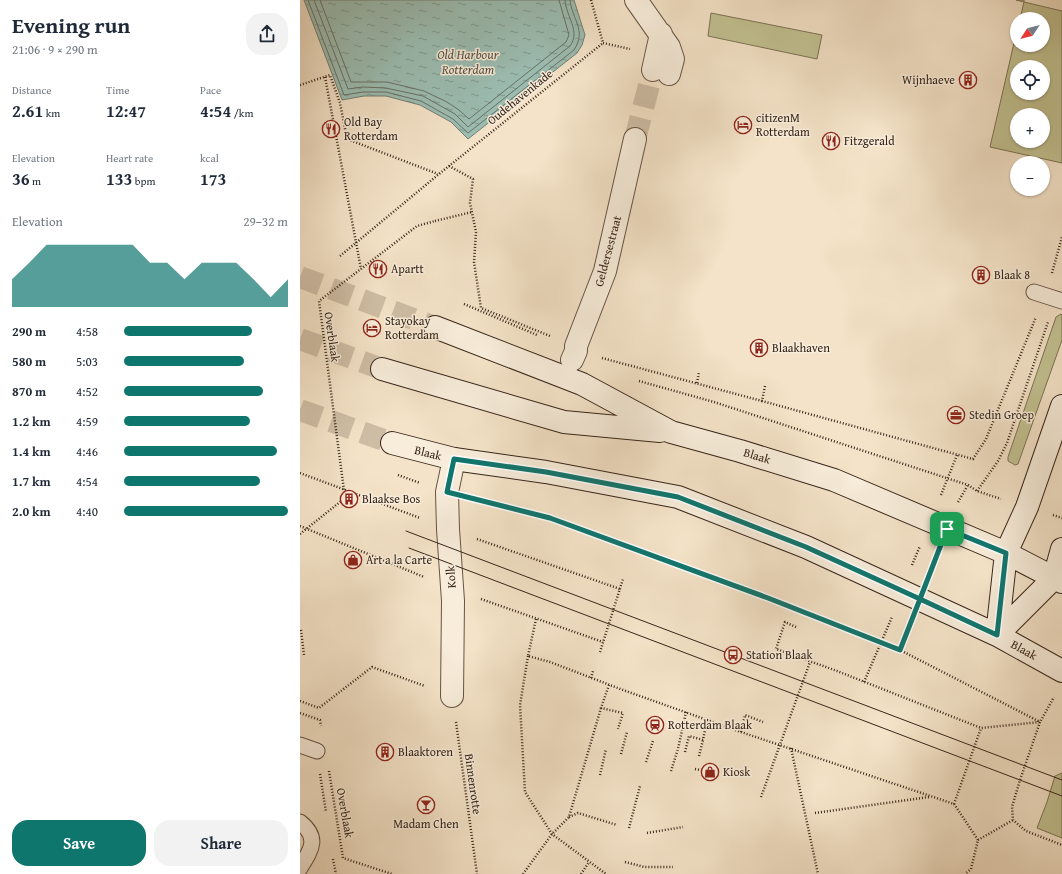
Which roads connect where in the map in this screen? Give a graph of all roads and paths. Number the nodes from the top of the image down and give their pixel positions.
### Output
1 (591, 0) edge
2 (636, 0) edge
3 (661, 72) tunnel mouth
4 (325, 77) junction
5 (300, 85) edge
6 (635, 139) tunnel mouth
7 (449, 166) junction
8 (439, 174) junction
9 (472, 212) junction
10 (1062, 237) edge
11 (340, 256) dead end
12 (361, 269) junction
13 (1049, 297) edge
14 (464, 304) dead end
15 (435, 327) tunnel mouth
16 (551, 336) dead end
17 (574, 355) junction
18 (382, 369) tunnel mouth
19 (699, 372) dead end
20 (632, 380) dead end
21 (697, 383) junction
22 (765, 386) dead end
23 (762, 401) junction
24 (1062, 406) edge
25 (671, 432) junction
26 (392, 443) tunnel mouth
27 (454, 459) junction
28 (397, 475) dead end
29 (968, 485) junction
30 (447, 492) junction
31 (300, 526) edge
32 (947, 529) junction
33 (300, 534) edge
34 (1062, 549) edge
35 (1006, 553) junction
36 (623, 578) dead end
37 (1058, 580) edge
38 (452, 589) junction
39 (920, 599) junction
40 (536, 619) junction
41 (796, 627) dead end
42 (302, 630) dead end
43 (997, 635) junction
44 (603, 642) junction
45 (900, 650) junction
46 (600, 652) dead end
47 (304, 655) dead end
48 (528, 656) junction
49 (810, 662) junction
50 (594, 671) dead end
51 (1062, 671) edge
52 (399, 675) dead end
53 (591, 678) junction
54 (609, 685) junction
55 (1056, 693) dead end
56 (452, 696) joint
57 (300, 702) edge
58 (601, 708) junction
59 (686, 712) junction
60 (300, 713) edge
61 (707, 720) junction
62 (763, 722) dead end
63 (1040, 722) junction
64 (321, 728) dead end
65 (981, 728) junction
66 (618, 729) dead end
67 (627, 732) dead end
68 (741, 732) junction
69 (653, 740) dead end
70 (703, 740) junction
71 (300, 745) edge
72 (780, 745) junction
73 (791, 748) junction
74 (606, 749) dead end
75 (317, 751) dead end
76 (685, 752) dead end
77 (621, 754) dead end
78 (699, 756) dead end
79 (646, 762) dead end
80 (328, 766) dead end
81 (696, 769) dead end
82 (700, 770) dead end
83 (671, 771) dead end
84 (600, 775) dead end
85 (640, 786) dead end
86 (931, 796) junction
87 (761, 797) dead end
88 (954, 804) junction
89 (815, 813) dead end
90 (569, 817) junction
91 (1013, 820) junction
92 (300, 822) edge
93 (617, 825) dead end
94 (683, 827) dead end
95 (630, 828) dead end
96 (647, 833) dead end
97 (552, 834) junction
98 (978, 840) junction
99 (1062, 845) edge
100 (589, 862) junction
101 (625, 862) dead end
102 (673, 867) dead end
103 (300, 868) edge
104 (971, 869) junction
105 (392, 874) edge
106 (477, 874) edge
107 (523, 874) edge
108 (581, 874) edge
109 (606, 874) edge
110 (818, 874) edge
111 (965, 874) edge
112 (973, 874) edge

1 - 7 path, Oudehavenkade
2 - 3 main road
4 - 5 path
4 - 8 path
4 - 12 path, bridge
6 - 17 main road, Geldersestraat
7 - 8 path, Oudehavenkade
7 - 9 path
8 - 11 path, Oudehavenkade
9 - 12 path, Overblaak, bridge
9 - 16 path
10 - 13 path
12 - 33 path, Overblaak, bridge
13 - 23 path
13 - 29 path
14 - 17 path
15 - 25 main road, Blaak
17 - 21 path
18 - 25 main road
19 - 21 path
20 - 29 path
21 - 23 path
22 - 23 path
24 - 35 main road
25 - 32 main road, Blaak
26 - 27 main road, Blaak
27 - 30 main road, Kolk
27 - 39 main road, Blaak
28 - 30 path
29 - 32 path
30 - 38 main road, Kolk
30 - 45 path
31 - 38 path
32 - 35 main road, Blaak
32 - 39 path
34 - 37 main road
35 - 37 main road, Blaak
35 - 43 main road
36 - 44 path
37 - 43 main road
38 - 40 path
38 - 56 main road, Kolk
39 - 43 main road, Blaak
39 - 45 path
40 - 44 path
40 - 48 path
41 - 49 path
42 - 47 path
43 - 51 main road, Blaak
44 - 46 path
45 - 63 path
48 - 53 path
48 - 97 path
49 - 65 path
49 - 72 path
50 - 53 path
52 - 57 path
53 - 54 path
54 - 58 path
54 - 59 path
55 - 63 path
56 - 106 path, Binnenrotte
58 - 66 path
58 - 90 path
59 - 61 path
59 - 83 path
60 - 64 path
61 - 68 path
61 - 70 path
62 - 68 path
63 - 65 path
63 - 91 path
65 - 88 path
67 - 77 path
68 - 72 path
69 - 79 path
70 - 76 path
70 - 78 path
71 - 75 lane
72 - 73 path
72 - 87 path
73 - 86 path
73 - 110 path
74 - 84 path
80 - 105 path, Overblaak
81 - 82 path
85 - 95 path
86 - 88 path
86 - 89 path
88 - 98 path
90 - 93 path
90 - 97 path
91 - 98 path
91 - 99 path
92 - 103 lane
94 - 96 path
97 - 100 path
97 - 107 path
98 - 104 path
100 - 108 path
100 - 109 path
101 - 102 path
104 - 111 path
104 - 112 path

